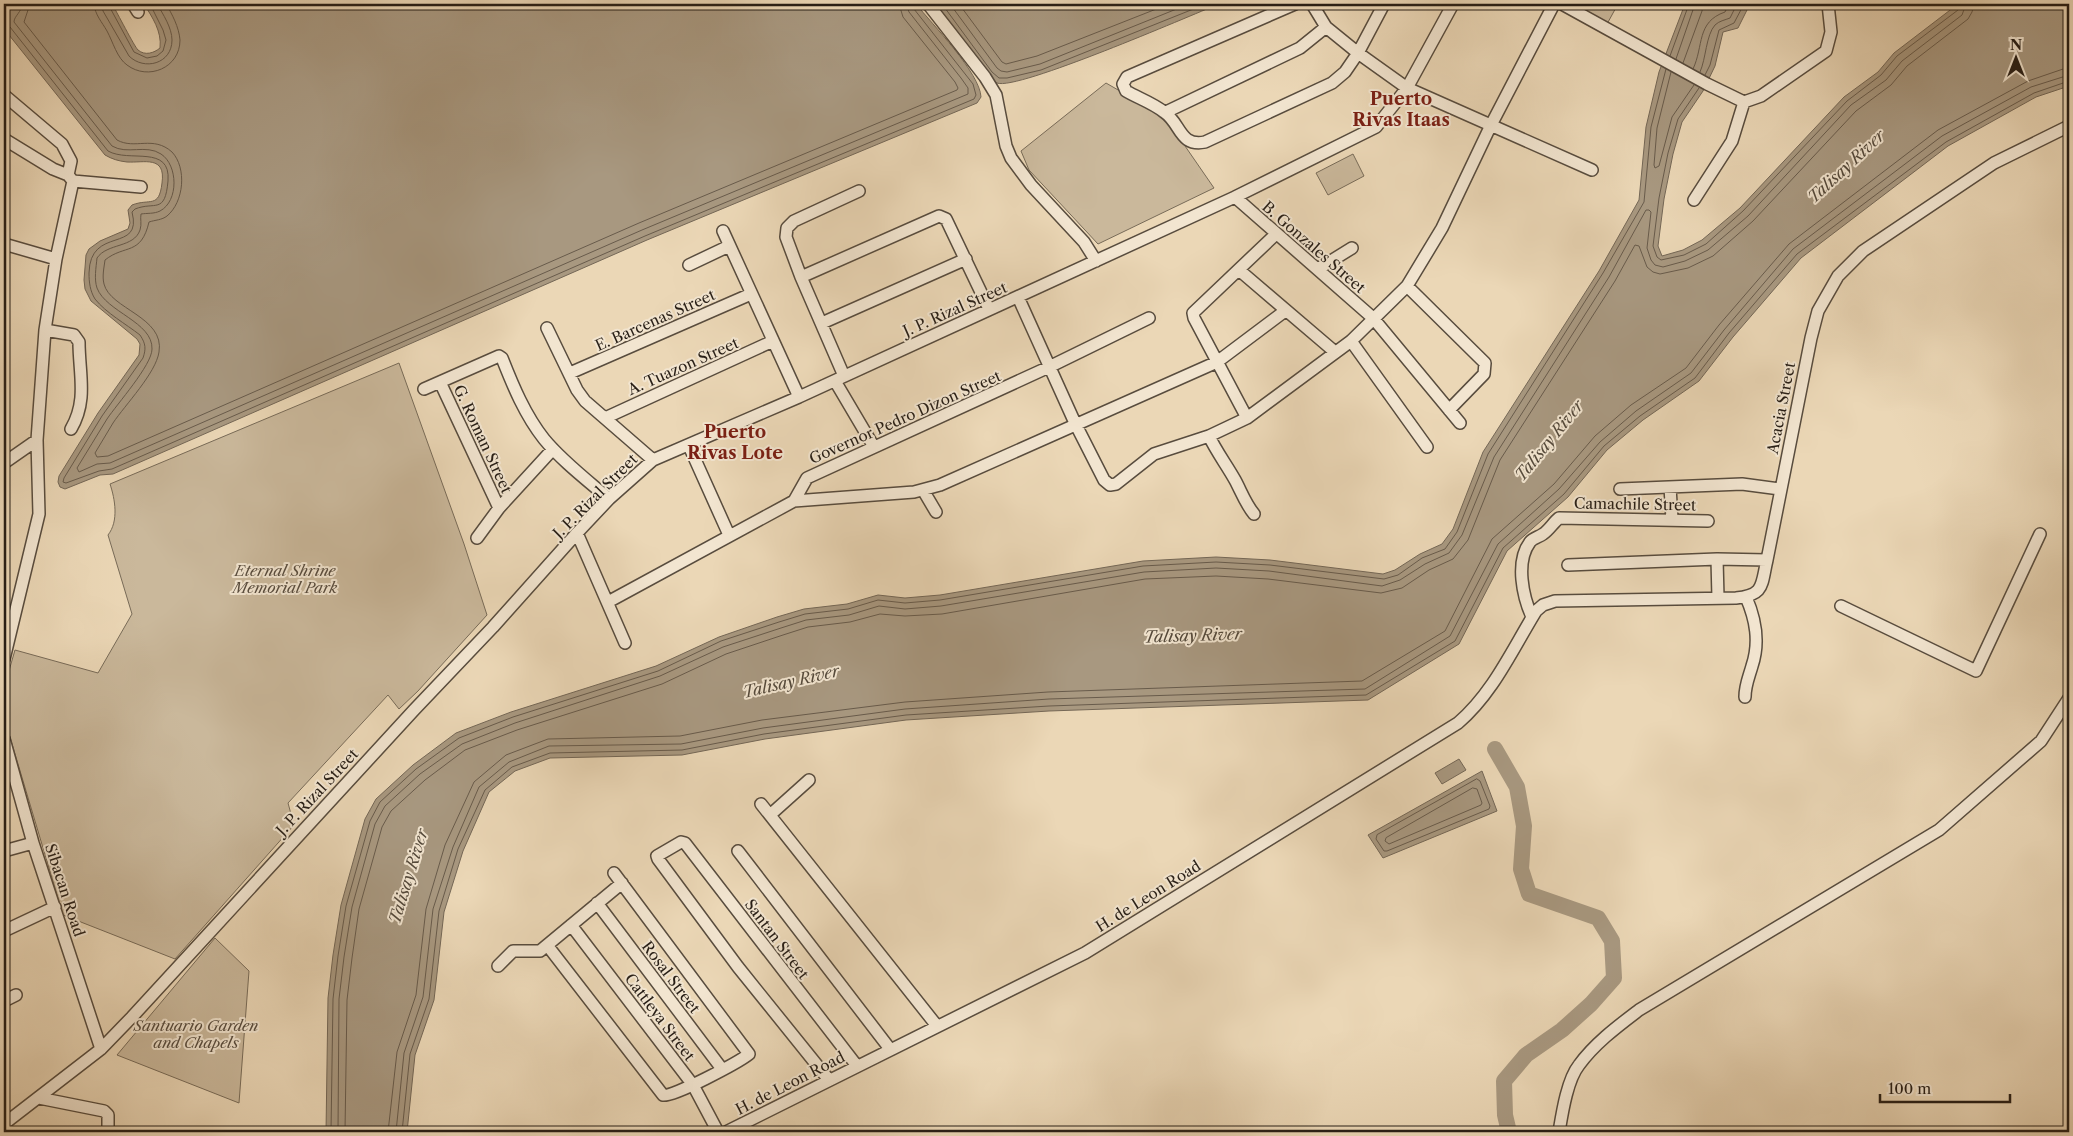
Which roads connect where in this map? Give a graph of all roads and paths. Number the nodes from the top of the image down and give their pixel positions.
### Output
1 (928, 4) edge
2 (1295, 4) edge
3 (1312, 4) edge
4 (1384, 4) edge
5 (1453, 4) edge
6 (1554, 4) edge
7 (1562, 4) edge
8 (1828, 4) edge
9 (1326, 27) junction
10 (1358, 52) junction
11 (1407, 88) junction
12 (4, 95) edge
13 (1744, 102) junction
14 (1166, 112) junction
15 (1491, 125) junction
16 (2069, 126) edge
17 (4, 139) edge
18 (1592, 170) dead end
19 (70, 178) junction
20 (141, 187) dead end
21 (859, 191) dead end
22 (1235, 197) junction
23 (1694, 200) dead end
24 (722, 231) dead end
25 (1276, 234) junction
26 (4, 244) edge
27 (729, 246) junction
28 (1352, 248) dead end
29 (56, 259) junction
30 (966, 259) junction
31 (1096, 260) junction
32 (689, 265) dead end
33 (1318, 269) junction
34 (1239, 270) junction
35 (800, 277) junction
36 (1407, 286) junction
37 (751, 294) junction
38 (1018, 297) junction
39 (989, 309) junction
40 (1285, 310) junction
41 (1149, 318) dead end
42 (1373, 318) junction
43 (822, 323) junction
44 (547, 328) dead end
45 (46, 330) junction
46 (773, 341) junction
47 (1351, 341) junction
48 (1335, 352) junction
49 (1217, 362) junction
50 (1049, 367) junction
51 (570, 373) junction
52 (840, 379) junction
53 (440, 382) junction
54 (424, 389) dead end
55 (799, 397) junction
56 (1449, 410) junction
57 (605, 418) junction
58 (1247, 418) junction
59 (1075, 423) junction
60 (1460, 423) dead end
61 (71, 429) dead end
62 (1209, 436) junction
63 (38, 440) junction
64 (689, 446) junction
65 (874, 447) junction
66 (1427, 448) dead end
67 (553, 449) junction
68 (653, 460) junction
69 (4, 463) edge
70 (1670, 487) junction
71 (1620, 489) dead end
72 (924, 490) junction
73 (1780, 490) junction
74 (609, 499) junction
75 (794, 501) junction
76 (499, 508) junction
77 (936, 512) dead end
78 (1254, 514) dead end
79 (1672, 519) junction
80 (1708, 521) dead end
81 (577, 532) junction
82 (2040, 534) dead end
83 (729, 535) junction
84 (477, 538) dead end
85 (1717, 559) junction
86 (1767, 560) junction
87 (1568, 565) dead end
88 (1746, 597) junction
89 (1718, 598) junction
90 (608, 602) junction
91 (1841, 606) dead end
92 (1532, 617) junction
93 (625, 642) dead end
94 (4, 659) edge
95 (1745, 697) dead end
96 (2069, 698) edge
97 (4, 739) edge
98 (809, 780) dead end
99 (761, 804) dead end
100 (770, 815) junction
101 (33, 843) junction
102 (4, 850) edge
103 (738, 851) dead end
104 (614, 873) dead end
105 (622, 883) junction
106 (597, 903) junction
107 (55, 908) junction
108 (571, 925) junction
109 (4, 931) edge
110 (547, 945) junction
111 (498, 966) dead end
112 (16, 995) dead end
113 (4, 1001) edge
114 (937, 1026) junction
115 (101, 1050) junction
116 (890, 1050) junction
117 (856, 1066) junction
118 (722, 1069) junction
119 (829, 1080) junction
120 (693, 1085) junction
121 (39, 1098) junction
122 (4, 1124) edge
123 (108, 1132) edge
124 (718, 1132) edge
125 (726, 1132) edge
126 (1559, 1132) edge

1 - 31 street
2 - 14 street
3 - 9 street
4 - 10 street
5 - 11 street
6 - 15 street
7 - 13 street
8 - 13 street
9 - 10 street
9 - 14 street
10 - 11 street
10 - 14 street
11 - 15 street
11 - 22 street, J. P. Rizal Street
12 - 19 street
13 - 23 street
15 - 18 street
15 - 36 street
16 - 73 street, Acacia Street
17 - 19 street
19 - 20 street
19 - 29 street
21 - 35 street
22 - 25 street, B. Gonzales Street
22 - 31 street, J. P. Rizal Street
24 - 27 street
25 - 33 street, B. Gonzales Street
25 - 34 street
26 - 29 street
27 - 32 street
27 - 37 street
28 - 33 street
29 - 45 street
30 - 35 street
30 - 39 street
30 - 43 street
31 - 38 street, J. P. Rizal Street
33 - 42 street, B. Gonzales Street
34 - 40 street
34 - 49 street
35 - 43 street
36 - 42 street
36 - 56 street
37 - 46 street
37 - 51 street, E. Barcenas Street
38 - 39 street, J. P. Rizal Street
38 - 50 street
39 - 52 street, J. P. Rizal Street
40 - 48 street
40 - 49 street
41 - 50 street, Governor Pedro Dizon Street
42 - 47 street
42 - 56 street, B. Gonzales Street
43 - 52 street
44 - 51 street
45 - 61 street
45 - 63 street
46 - 55 street
46 - 57 street, A. Tuazon Street
47 - 48 street
47 - 66 street
48 - 58 street
49 - 58 street
49 - 59 street
50 - 59 street
50 - 65 street, Governor Pedro Dizon Street
51 - 57 street
52 - 55 street, J. P. Rizal Street
52 - 65 street
53 - 54 street
53 - 67 street
53 - 76 street, G. Roman Street
55 - 64 street, J. P. Rizal Street
56 - 60 street, B. Gonzales Street
57 - 68 street
58 - 62 street
59 - 62 street
59 - 72 street
62 - 78 street
63 - 69 street
63 - 94 street
64 - 68 street, J. P. Rizal Street
64 - 83 street
65 - 75 street, Governor Pedro Dizon Street
67 - 74 street
67 - 76 street
68 - 74 street, J. P. Rizal Street
70 - 71 street
70 - 73 street
70 - 79 street
72 - 75 street
72 - 77 street
73 - 86 street, Acacia Street
74 - 81 street, J. P. Rizal Street
75 - 83 street
76 - 84 street
79 - 80 street, Camachile Street
79 - 92 street, Camachile Street
81 - 90 street
81 - 115 street, J. P. Rizal Street
82 - 91 street
83 - 90 street
85 - 86 street
85 - 87 street
85 - 89 street
86 - 88 street, Acacia Street
88 - 89 street
88 - 95 street
89 - 92 street
90 - 93 street
92 - 114 street, H. de Leon Road
96 - 126 street
97 - 101 street, Sibacan Road
98 - 100 street
99 - 100 street
100 - 114 street
101 - 102 street
101 - 107 street, Sibacan Road
103 - 116 street
104 - 105 street
105 - 106 street
105 - 118 street
106 - 108 street
106 - 118 street, Rosal Street
107 - 109 street
107 - 115 street, Sibacan Road
108 - 110 street
108 - 120 street, Cattleya Street
110 - 111 street
110 - 120 street
112 - 113 street
114 - 116 street, H. de Leon Road
115 - 121 street, J. P. Rizal Street
116 - 117 street, H. de Leon Road
117 - 119 street, H. de Leon Road
117 - 119 street, Santan Street
118 - 120 street
119 - 125 street, H. de Leon Road
120 - 124 street, Cattleya Street
121 - 122 street, J. P. Rizal Street
121 - 123 street

